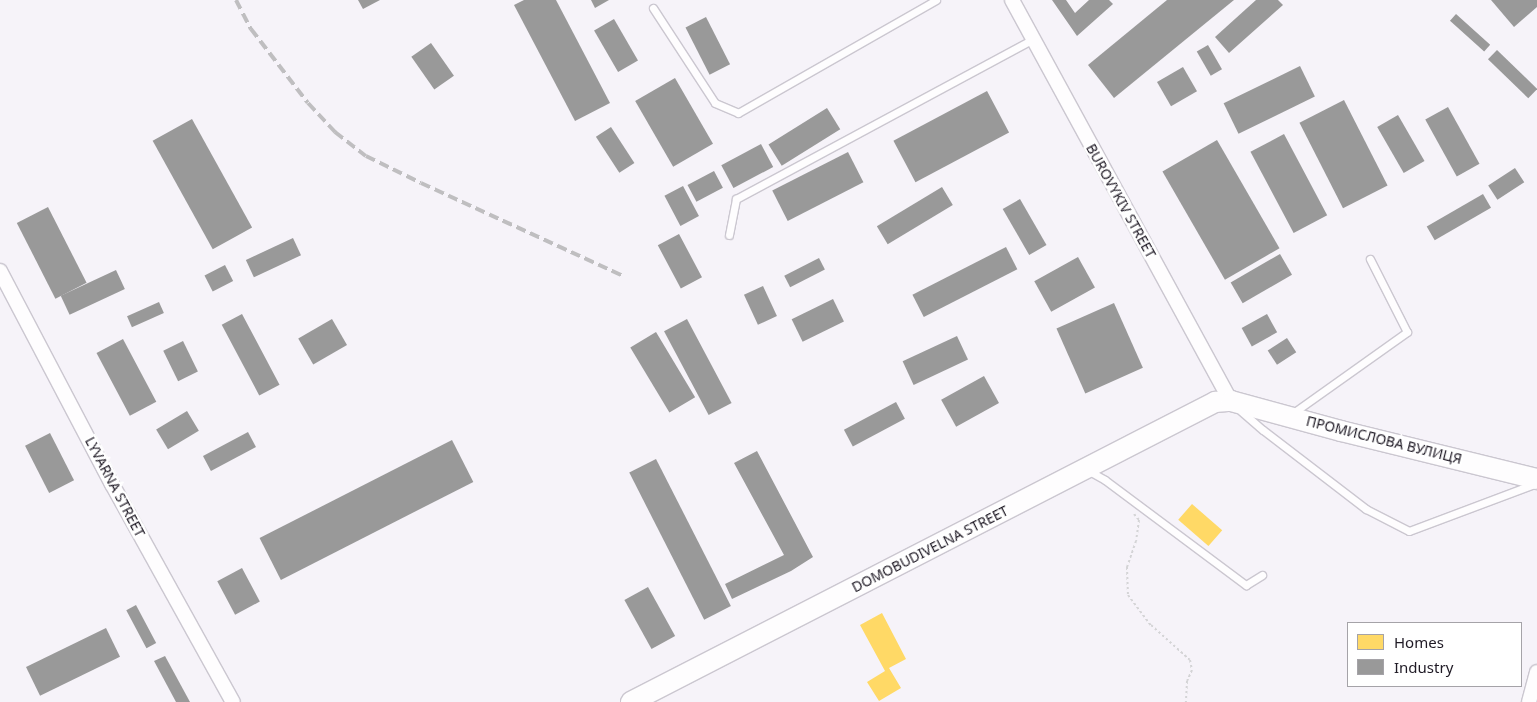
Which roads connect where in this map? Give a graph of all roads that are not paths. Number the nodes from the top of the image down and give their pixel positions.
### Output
1 (936, 0) edge
2 (1012, 0) edge
3 (653, 8) dead end
4 (1033, 39) junction
5 (729, 235) dead end
6 (1370, 259) dead end
7 (0, 271) edge
8 (1231, 401) junction
9 (1288, 416) junction
10 (1086, 470) junction
11 (1537, 481) edge
12 (1262, 575) dead end
13 (1537, 672) edge
14 (233, 702) edge
15 (630, 702) edge
16 (1529, 702) edge

1 - 3 lane
2 - 4 street, BUROVYKIV STREET
4 - 5 lane
4 - 8 street, BUROVYKIV STREET
6 - 9 lane
7 - 14 street, LYVARNA STREET
8 - 9 street, ПРОМИСЛОВА ВУЛИЦЯ
8 - 10 street, DOMOBUDIVELNA STREET
8 - 11 lane
9 - 11 street, ПРОМИСЛОВА ВУЛИЦЯ
10 - 12 lane
10 - 15 street, DOMOBUDIVELNA STREET
13 - 16 street

